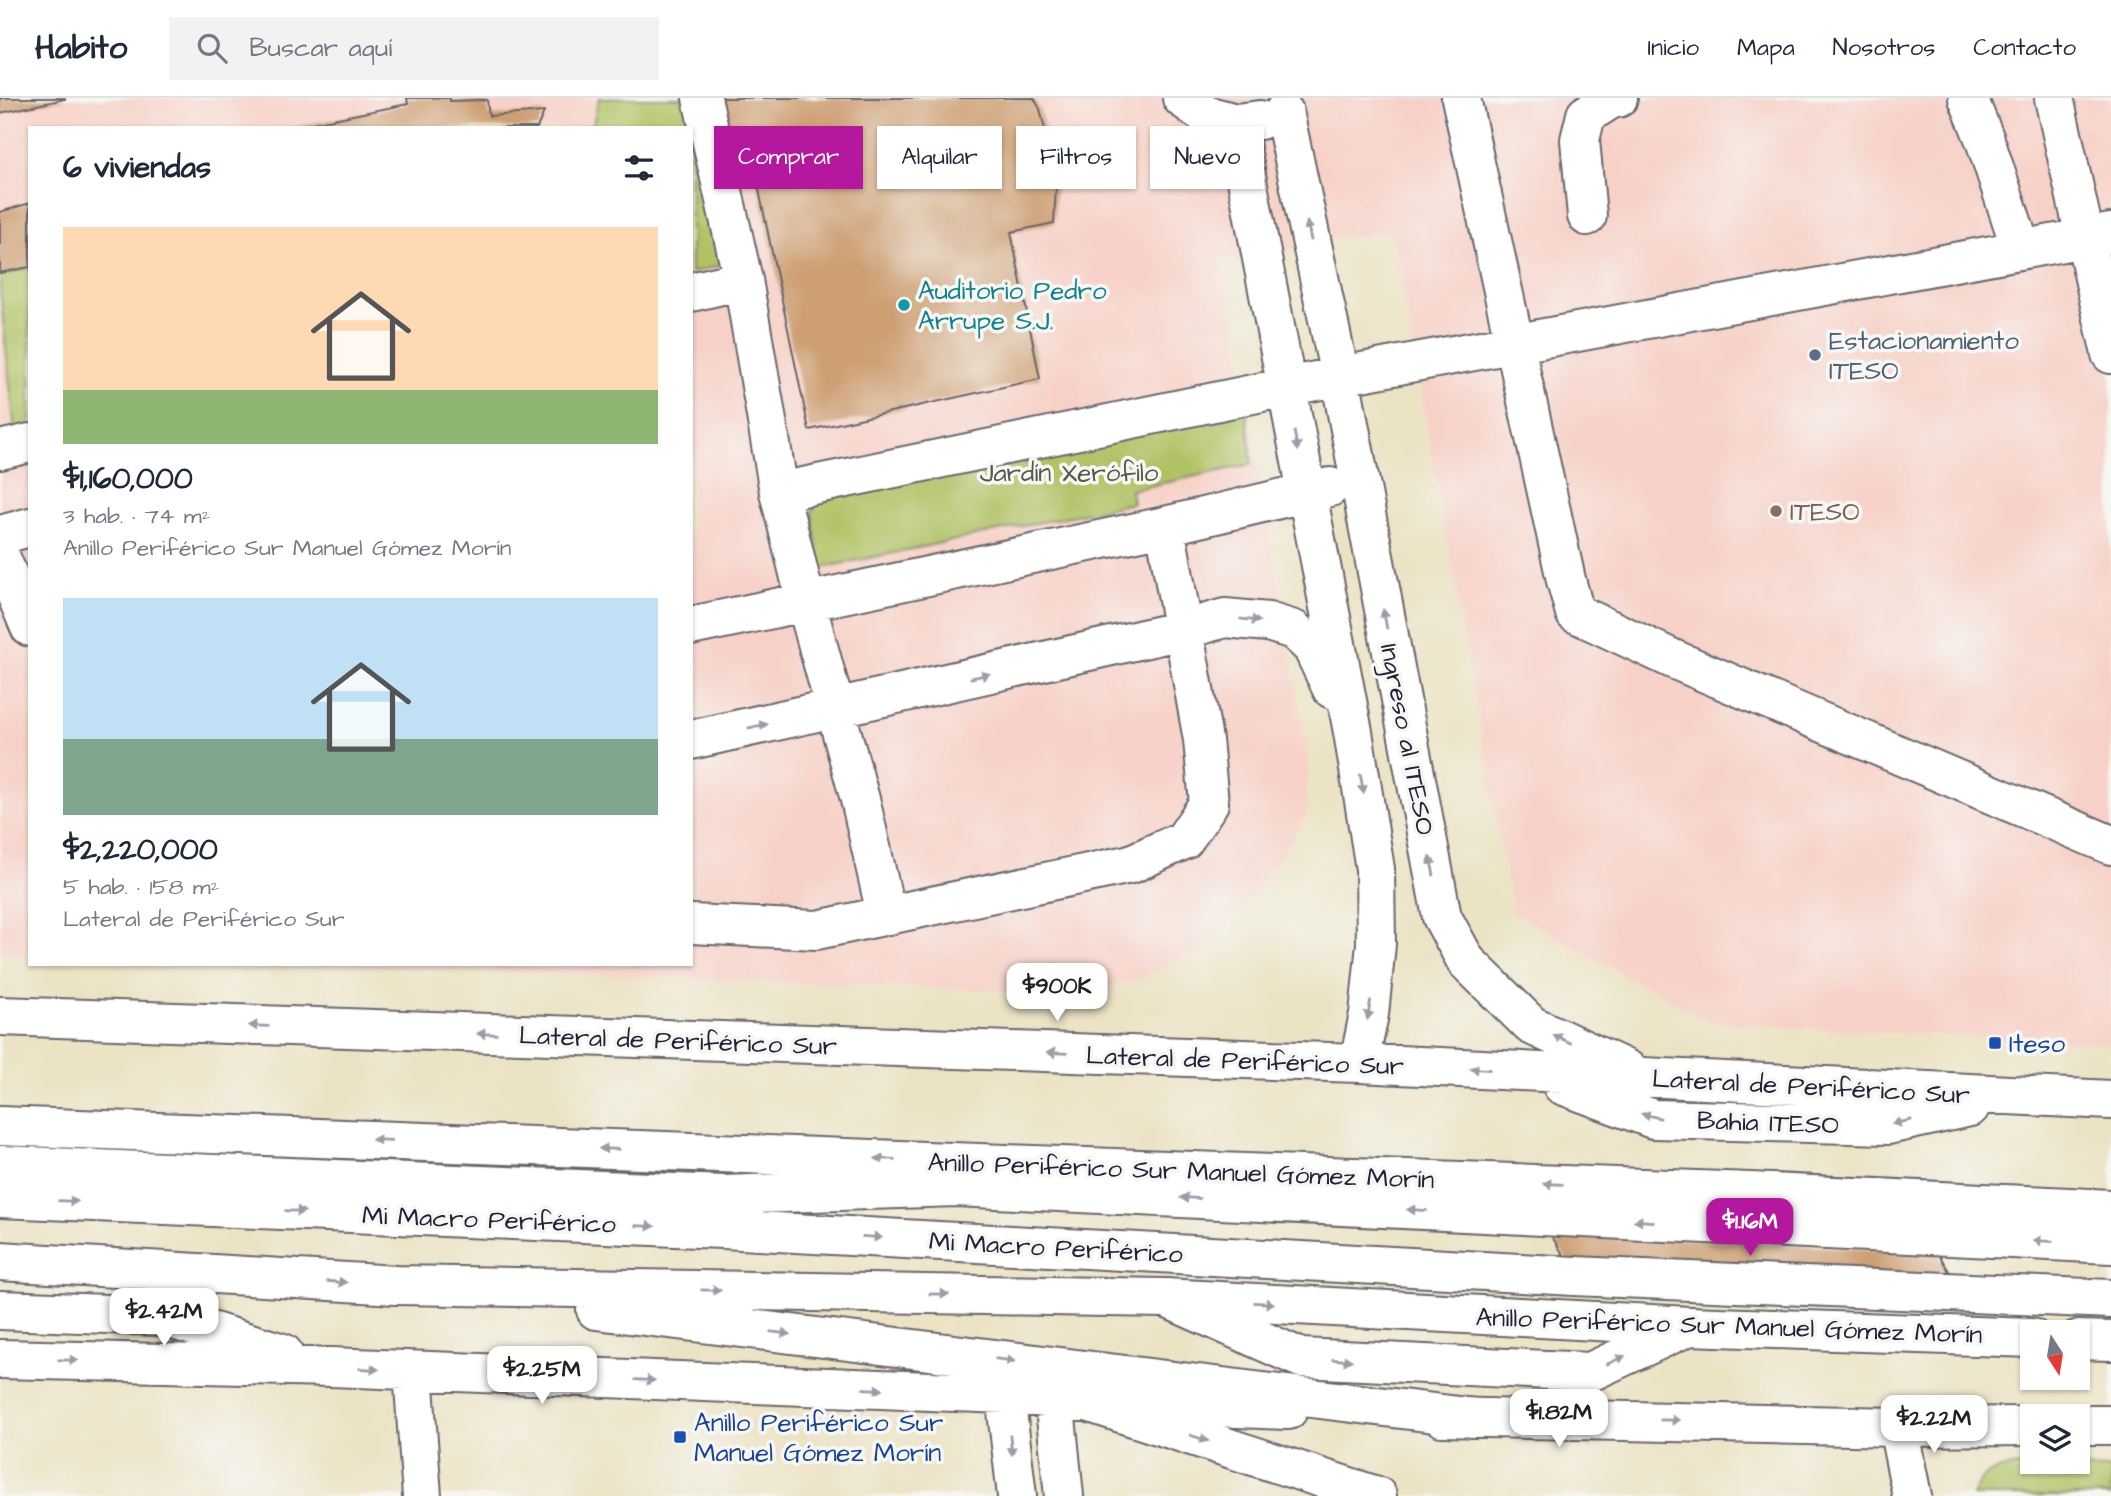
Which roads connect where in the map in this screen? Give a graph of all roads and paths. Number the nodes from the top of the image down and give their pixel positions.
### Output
1 (702, 98) edge
2 (1182, 98) edge
3 (1461, 98) edge
4 (1618, 98) edge
5 (1968, 98) edge
6 (2054, 98) edge
7 (1294, 105) edge
8 (1237, 123) junction
9 (1587, 216) dead end
10 (2098, 235) edge
11 (2021, 249) junction
12 (743, 280) junction
13 (693, 292) edge
14 (1515, 344) junction
15 (2111, 354) edge
16 (1340, 376) junction
17 (1286, 387) junction
18 (28, 443) edge
19 (0, 450) edge
20 (1360, 481) junction
21 (779, 492) junction
22 (1306, 492) junction
23 (1165, 526) junction
24 (28, 528) edge
25 (0, 535) edge
26 (0, 556) edge
27 (806, 602) junction
28 (28, 622) edge
29 (693, 626) edge
30 (1183, 630) junction
31 (835, 709) junction
32 (1353, 732) junction
33 (693, 740) edge
34 (2111, 845) edge
35 (886, 914) junction
36 (693, 924) edge
37 (0, 1016) edge
38 (1359, 1063) junction
39 (1526, 1072) junction
40 (1646, 1078) junction
41 (2016, 1096) junction
42 (2111, 1100) edge
43 (0, 1126) edge
44 (0, 1165) edge
45 (2111, 1181) edge
46 (1751, 1192) junction
47 (0, 1198) edge
48 (2111, 1209) edge
49 (2111, 1244) edge
50 (0, 1261) edge
51 (396, 1285) junction
52 (1164, 1298) junction
53 (2111, 1299) edge
54 (0, 1310) edge
55 (1689, 1326) junction
56 (2020, 1338) edge
57 (2090, 1340) edge
58 (2111, 1341) edge
59 (0, 1359) edge
60 (331, 1367) junction
61 (413, 1372) junction
62 (1005, 1394) junction
63 (1071, 1400) junction
64 (1475, 1418) junction
65 (2090, 1425) edge
66 (2111, 1425) edge
67 (2020, 1426) edge
68 (1898, 1427) junction
69 (422, 1496) edge
70 (1017, 1496) edge
71 (1064, 1496) edge
72 (1377, 1496) edge
73 (1912, 1496) edge

1 - 12 main road
2 - 8 main road
3 - 14 main road
4 - 9 main road
5 - 11 main road
6 - 10 main road
7 - 8 main road
16 -> 7 main road, Ingreso al ITESO
8 - 17 main road, Ingreso al ITESO
10 - 11 main road
10 - 15 main road
11 - 14 main road
12 - 13 main road
12 - 21 main road
14 - 16 main road
14 - 34 main road
16 - 17 main road
16 - 20 main road, Ingreso al ITESO
17 - 21 main road
17 -> 22 main road, Ingreso al ITESO
18 - 19 main road
20 - 22 main road
40 -> 20 main road, Ingreso al ITESO
21 - 27 main road
22 - 23 main road
22 - 32 main road, Ingreso al ITESO
23 - 27 main road
23 - 30 main road
24 - 25 main road
26 - 28 main road
27 - 29 main road
27 - 31 main road
31 -> 30 main road
30 -> 32 main road
30 - 35 main road
33 -> 31 main road
31 - 35 main road
32 -> 38 main road, Ingreso al ITESO
35 - 36 main road
38 -> 37 main road, Lateral de Periférico Sur
39 -> 38 main road, Lateral de Periférico Sur
39 - 40 main road, Lateral de Periférico Sur
41 -> 39 main road, Bahia ITESO
40 - 41 main road, Lateral de Periférico Sur
41 - 42 main road, Lateral de Periférico Sur
46 -> 43 main road, Anillo Periférico Sur Manuel Gómez Morín
49 -> 44 main road, Mi Macro Periférico
45 - 46 main road
46 - 48 main road, Anillo Periférico Sur Manuel Gómez Morín
47 -> 53 main road, Mi Macro Periférico
50 -> 51 main road, Anillo Periférico Sur Manuel Gómez Morín
51 -> 52 main road, Anillo Periférico Sur Manuel Gómez Morín
51 -> 64 main road
52 -> 55 main road, Anillo Periférico Sur Manuel Gómez Morín
52 -> 55 main road
54 - 60 main road
55 - 56 main road, Anillo Periférico Sur Manuel Gómez Morín
57 - 58 main road
59 -> 60 main road
60 -> 61 main road
61 -> 62 main road
61 - 69 main road
62 - 63 main road
62 -> 70 main road
63 - 64 main road
63 - 71 main road
63 -> 72 main road
64 -> 68 main road
65 - 66 main road
67 - 68 main road
68 - 73 main road

